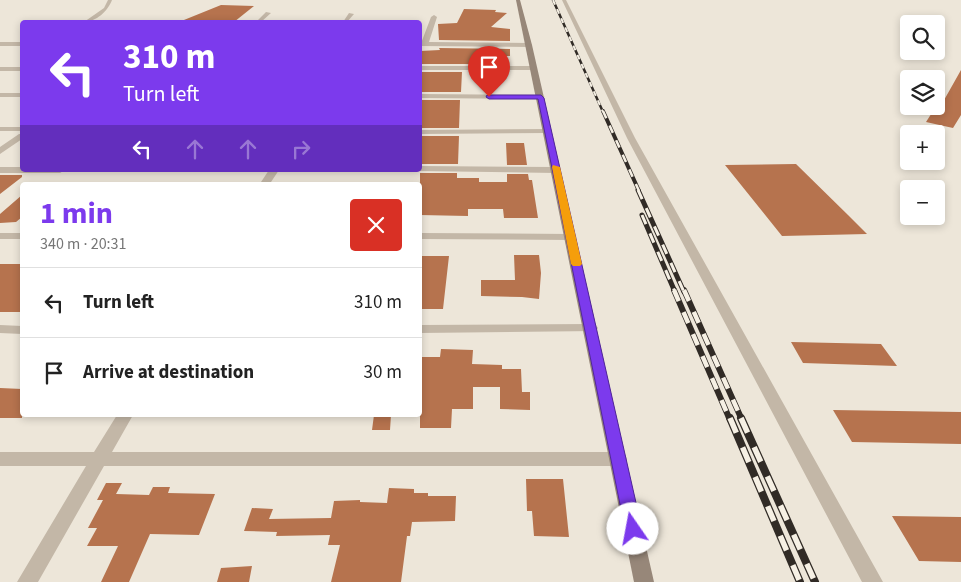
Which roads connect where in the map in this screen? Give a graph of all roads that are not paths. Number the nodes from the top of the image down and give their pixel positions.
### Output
1 (110, 0) edge
2 (518, 0) edge
3 (564, 0) edge
4 (268, 12) dead end
5 (351, 14) dead end
6 (434, 17) dead end
7 (89, 20) edge
8 (260, 20) edge
9 (346, 20) edge
10 (0, 44) edge
11 (20, 44) edge
12 (423, 44) edge
13 (529, 45) junction
14 (0, 68) edge
15 (422, 68) edge
16 (534, 68) junction
17 (20, 69) edge
18 (0, 95) edge
19 (20, 95) edge
20 (422, 96) edge
21 (541, 98) junction
22 (0, 129) edge
23 (20, 129) edge
24 (548, 131) junction
25 (422, 132) edge
26 (20, 137) edge
27 (0, 151) edge
28 (422, 169) edge
29 (0, 170) edge
30 (20, 170) edge
31 (556, 170) junction
32 (0, 236) edge
33 (20, 236) edge
34 (422, 236) edge
35 (571, 237) junction
36 (591, 328) junction
37 (0, 329) edge
38 (422, 329) edge
39 (20, 330) edge
40 (123, 417) edge
41 (0, 459) edge
42 (98, 459) junction
43 (619, 459) junction
44 (28, 582) edge
45 (644, 582) edge
46 (873, 582) edge

1 - 7 street
2 - 13 street
3 - 46 street
4 - 8 street
5 - 9 street
6 - 12 street
10 - 11 street
12 - 13 street
13 - 16 street
14 - 17 street
15 - 16 street
16 - 21 street
18 - 19 street
20 - 21 street
21 - 24 street
22 - 23 street
24 - 25 street
24 - 31 street
26 - 27 street
28 - 31 street
29 - 30 street
31 - 35 street
32 - 33 street
34 - 35 street
35 - 36 street
36 - 38 street
36 - 43 street
37 - 39 street
40 - 42 street
41 - 42 street
42 - 43 street
42 - 44 street
43 - 45 street

